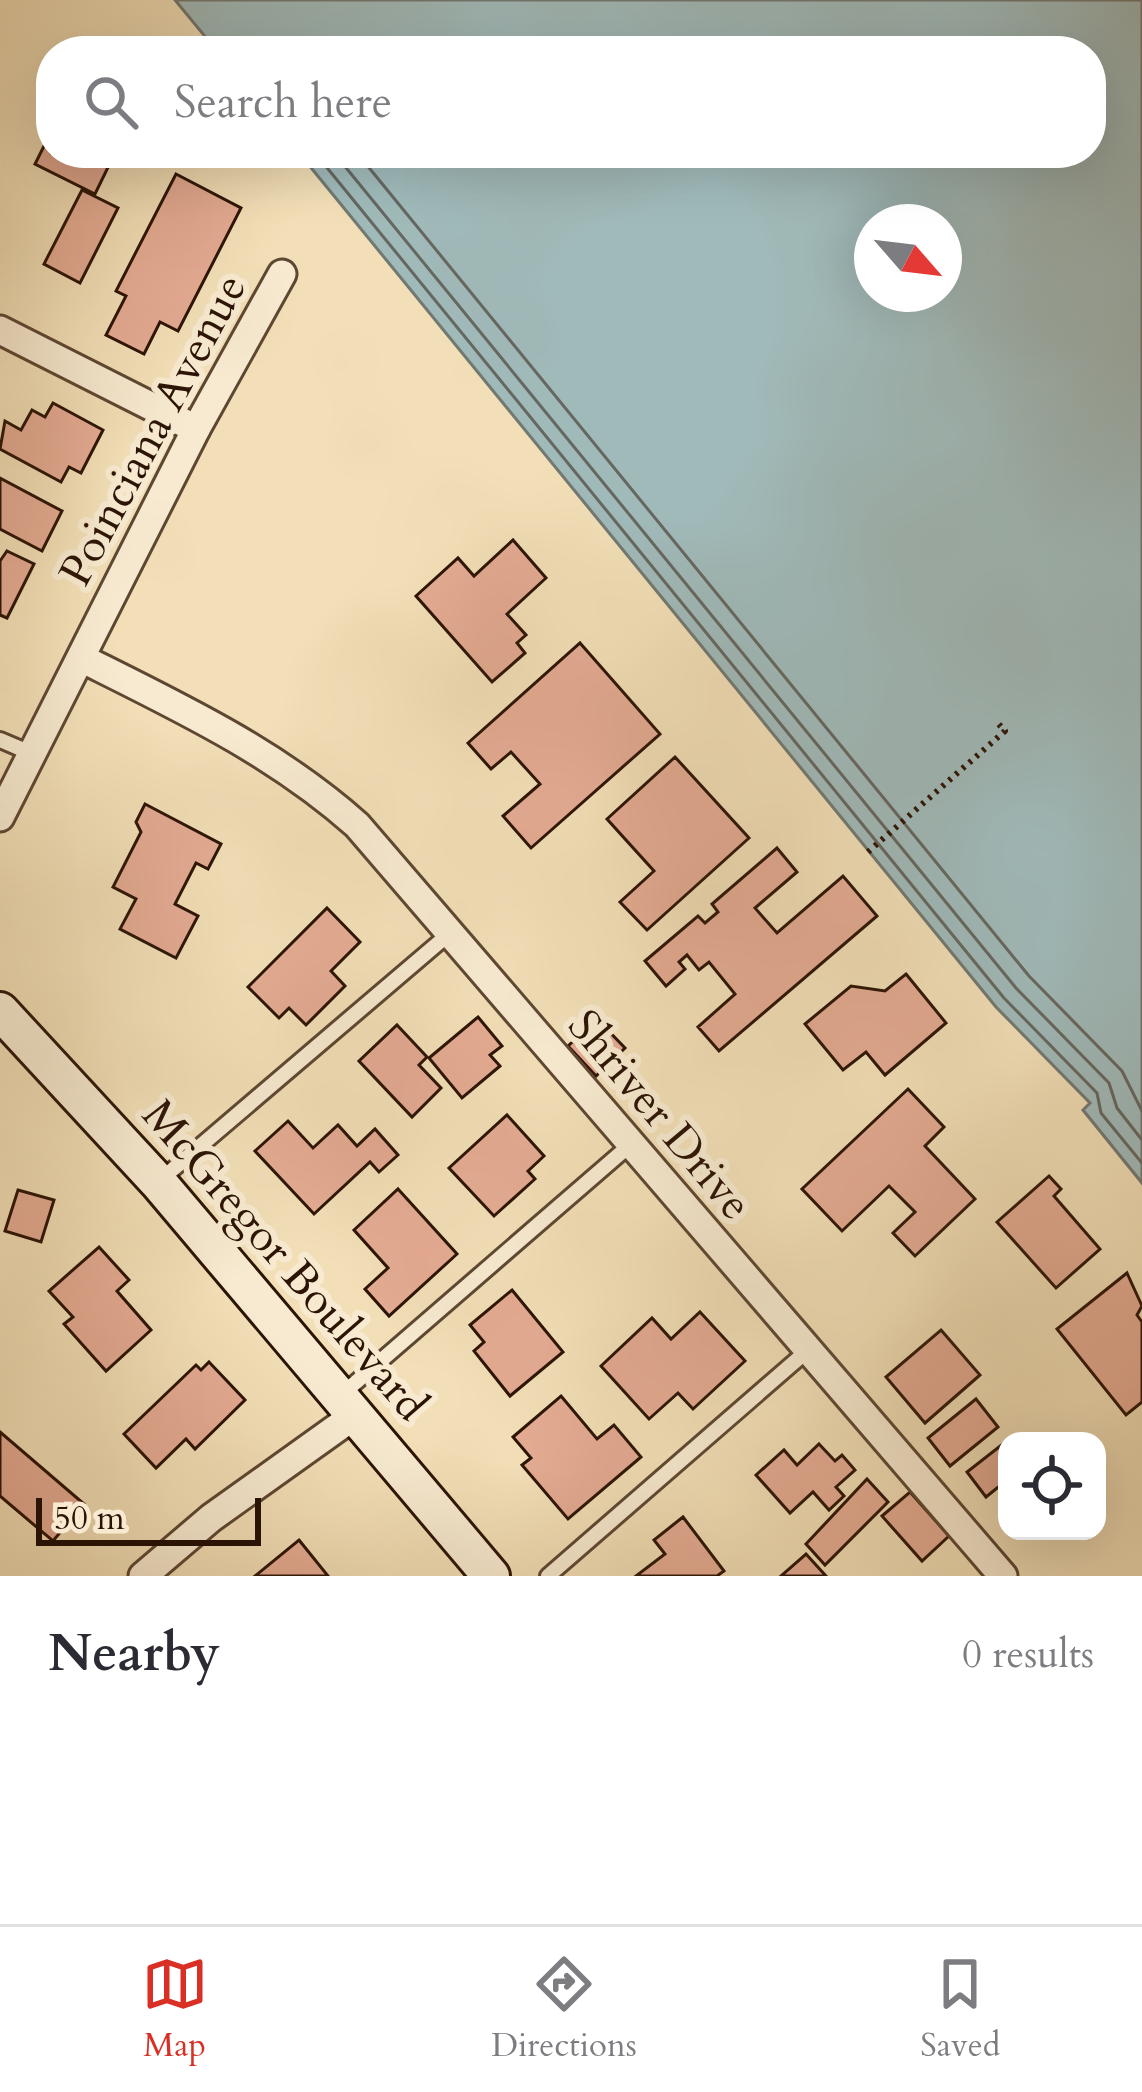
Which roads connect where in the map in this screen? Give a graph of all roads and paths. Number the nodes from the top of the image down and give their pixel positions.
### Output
1 (282, 274) dead end
2 (0, 330) edge
3 (196, 430) junction
4 (81, 658) junction
5 (996, 721) dead end
6 (0, 740) edge
7 (33, 754) junction
8 (0, 818) edge
9 (868, 852) dead end
10 (450, 933) junction
11 (0, 1011) edge
12 (630, 1145) junction
13 (158, 1182) junction
14 (807, 1351) junction
15 (348, 1405) junction
16 (993, 1572) edge
17 (143, 1576) edge
18 (491, 1576) edge
19 (548, 1576) edge

1 - 3 street, Poinciana Avenue
2 - 3 street
3 - 4 street, Poinciana Avenue
4 - 7 street, Poinciana Avenue
4 - 10 street, Shriver Drive
5 - 9 path
6 - 7 lane
7 - 8 street, Poinciana Avenue
10 - 12 street, Shriver Drive
10 - 13 lane
11 - 13 main road, McGregor Boulevard
12 - 14 street, Shriver Drive
12 - 15 lane
13 - 15 main road, McGregor Boulevard
14 - 16 street, Shriver Drive
14 - 19 lane
15 - 17 street
15 - 18 main road, McGregor Boulevard

